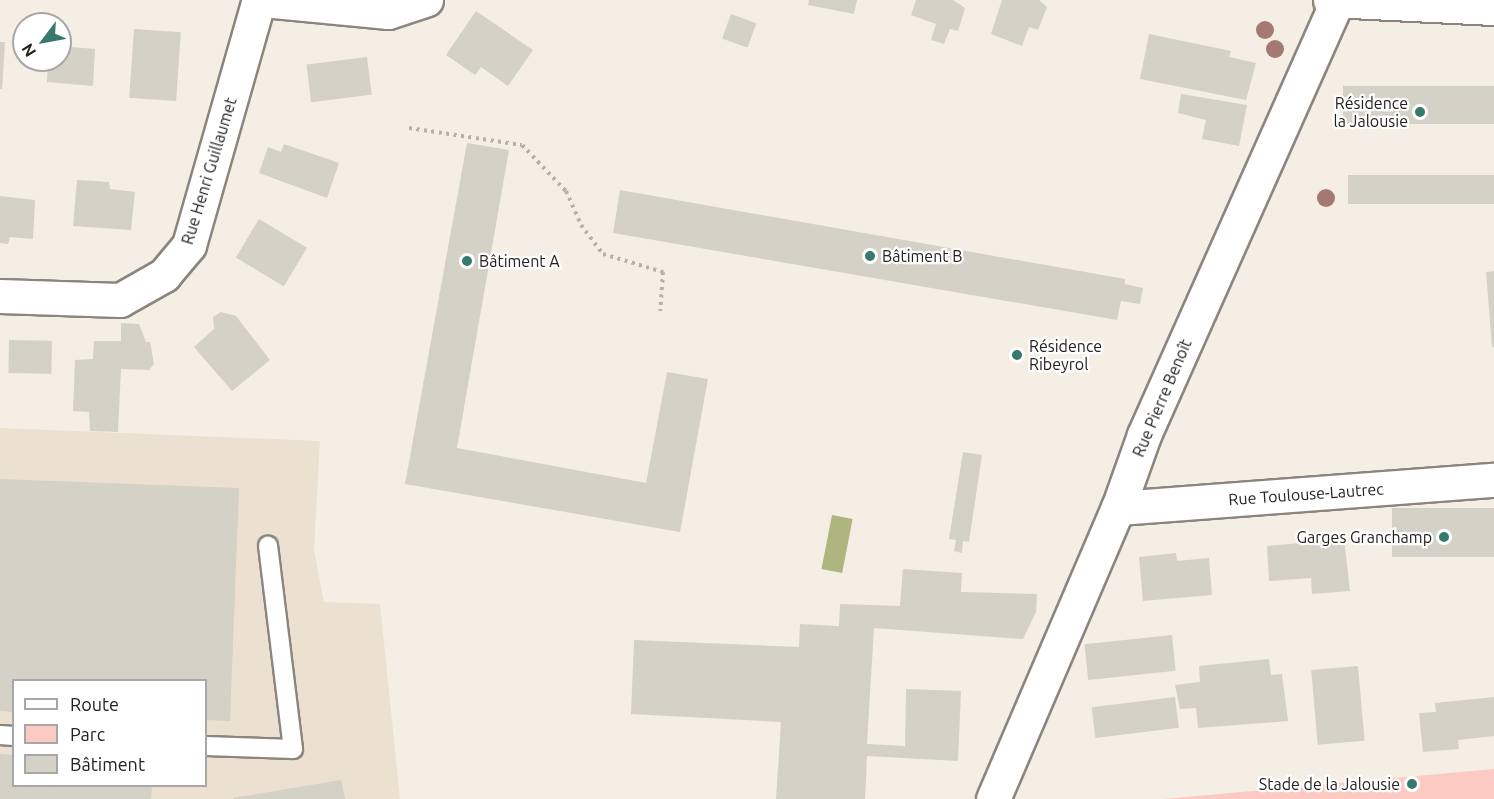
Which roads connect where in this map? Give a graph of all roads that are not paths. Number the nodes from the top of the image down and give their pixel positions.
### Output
1 (261, 0) edge
2 (426, 0) edge
3 (1335, 1) edge
4 (1494, 8) edge
5 (0, 296) edge
6 (1494, 480) edge
7 (1118, 508) junction
8 (268, 546) dead end
9 (207, 746) edge
10 (993, 799) edge

1 - 2 street
1 - 5 street, Rue Henri Guillaumet
3 - 4 street
3 - 7 street, Rue Pierre Benoît
6 - 7 street, Rue Toulouse-Lautrec
7 - 10 street, Rue Pierre Benoît
8 - 9 lane

